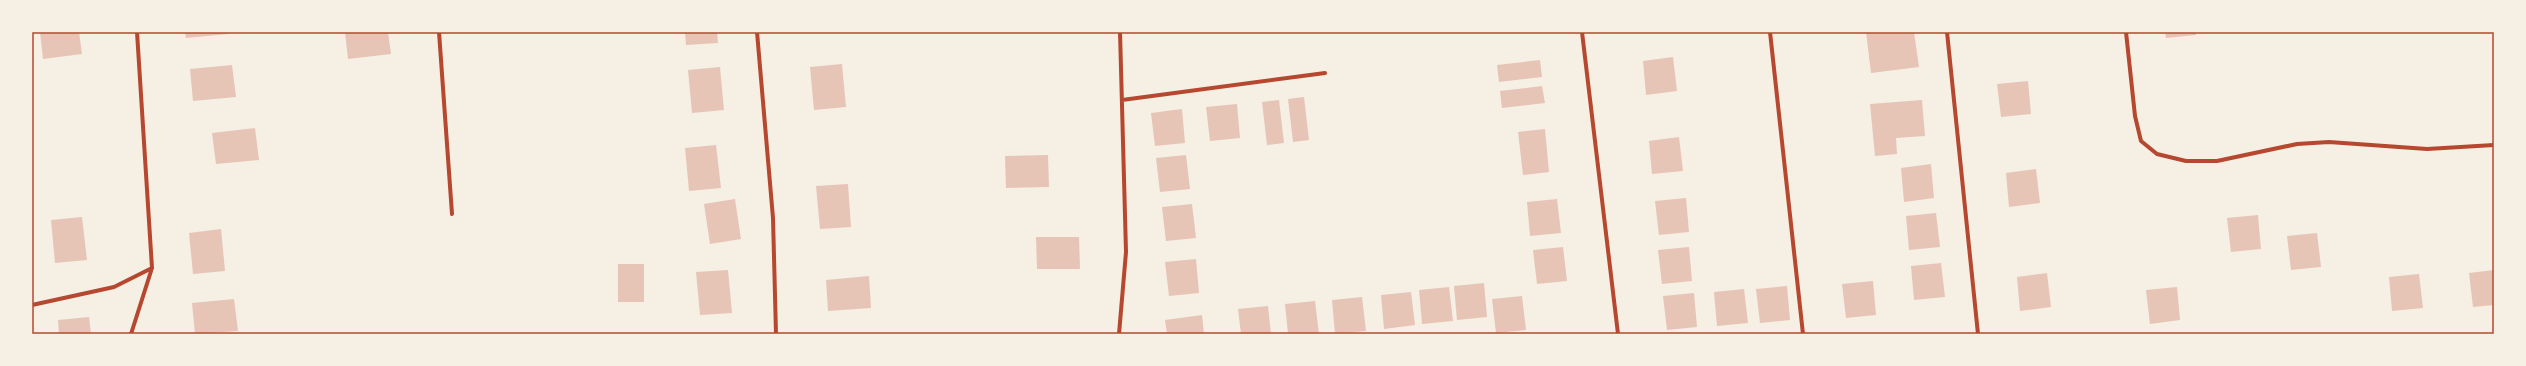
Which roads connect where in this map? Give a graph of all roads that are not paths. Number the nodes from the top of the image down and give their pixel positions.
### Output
1 (137, 32) edge
2 (439, 32) edge
3 (758, 32) edge
4 (1120, 32) edge
5 (1582, 32) edge
6 (1770, 32) edge
7 (1947, 32) edge
8 (2126, 32) edge
9 (1325, 73) dead end
10 (1122, 100) junction
11 (2494, 145) edge
12 (452, 214) dead end
13 (152, 268) junction
14 (32, 305) edge
15 (131, 334) edge
16 (776, 334) edge
17 (1119, 334) edge
18 (1618, 334) edge
19 (1803, 334) edge
20 (1978, 334) edge

1 - 13 street
2 - 12 street
3 - 16 street
4 - 10 street
5 - 18 street
6 - 19 street
7 - 20 street
8 - 11 street
9 - 10 street
10 - 17 street
13 - 14 street
13 - 15 street

